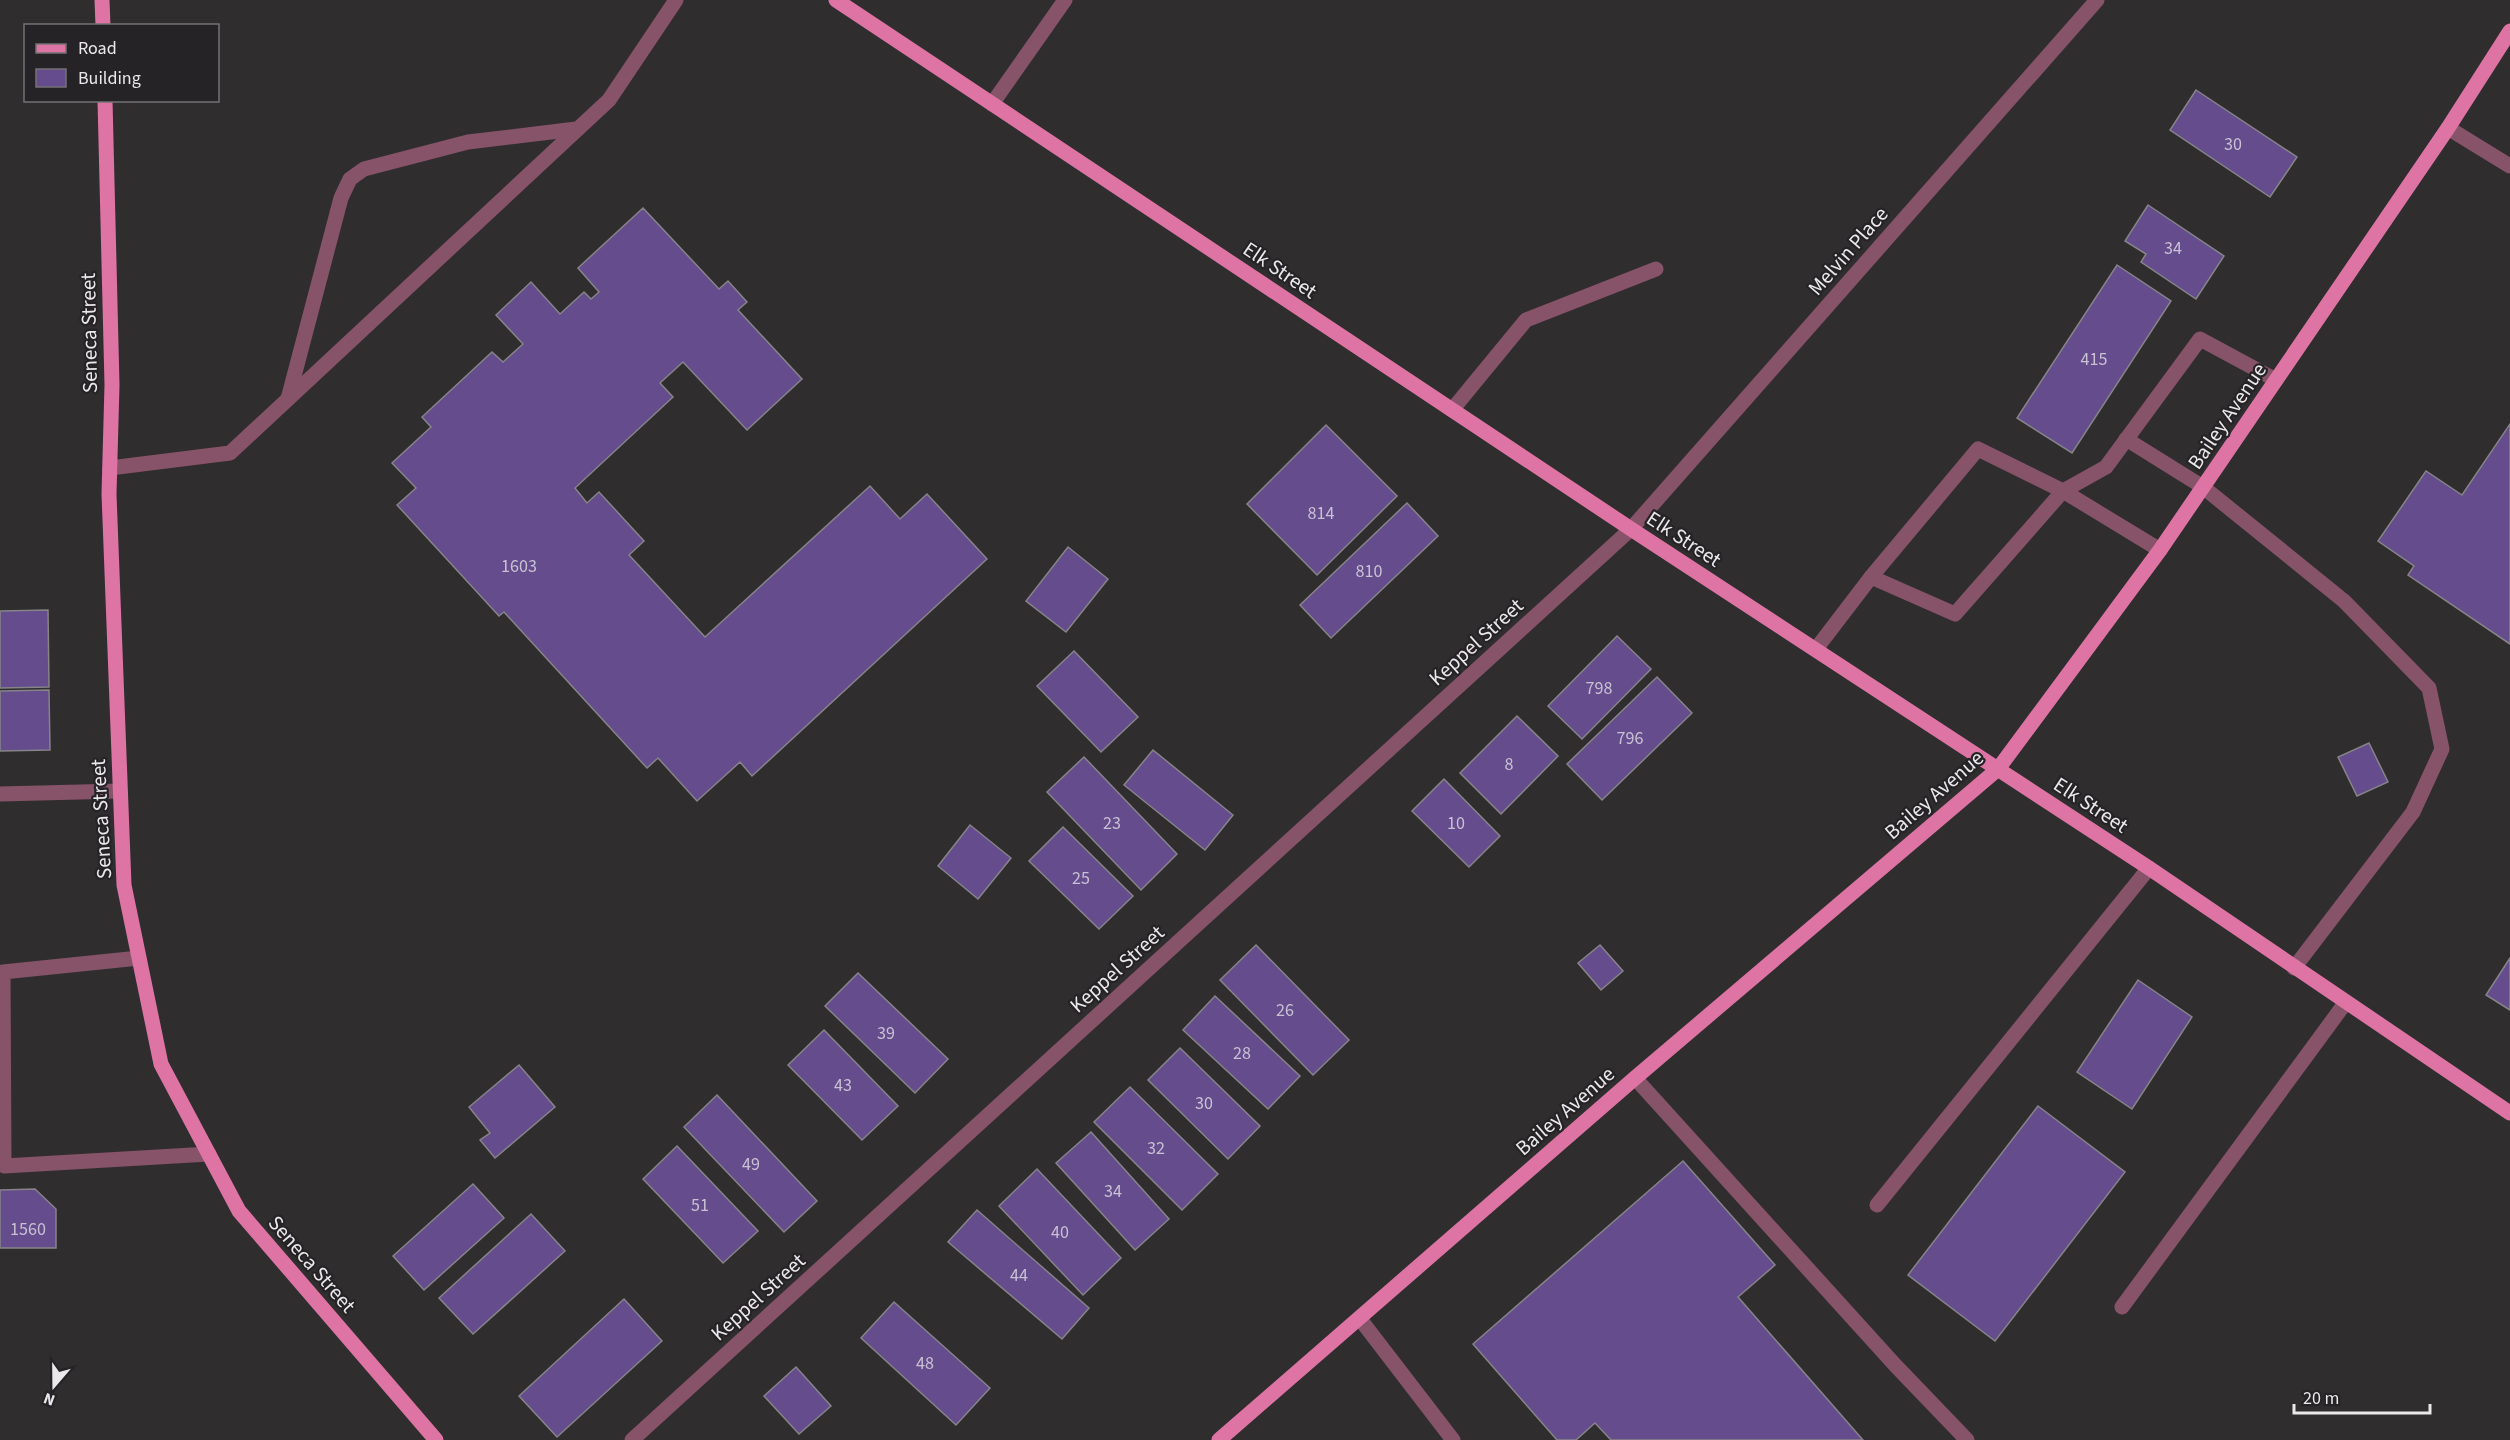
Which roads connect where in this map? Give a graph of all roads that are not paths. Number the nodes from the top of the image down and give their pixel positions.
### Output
1 (102, 0) edge
2 (676, 0) edge
3 (836, 0) edge
4 (1065, 0) edge
5 (2097, 0) edge
6 (103, 24) edge
7 (2510, 31) edge
8 (105, 102) edge
9 (992, 104) junction
10 (2448, 128) junction
11 (576, 129) junction
12 (2510, 166) edge
13 (1656, 269) dead end
14 (2276, 380) junction
15 (288, 399) junction
16 (1452, 410) junction
17 (2126, 439) junction
18 (110, 468) junction
19 (2204, 488) junction
20 (2063, 490) junction
21 (1630, 529) junction
22 (2160, 550) junction
23 (1871, 577) junction
24 (1816, 648) junction
25 (1998, 769) junction
26 (120, 791) junction
27 (0, 794) edge
28 (2149, 868) junction
29 (139, 958) junction
30 (2294, 968) junction
31 (2346, 1002) junction
32 (1635, 1078) junction
33 (2510, 1113) edge
34 (208, 1154) junction
35 (1877, 1205) dead end
36 (2122, 1306) dead end
37 (1360, 1319) junction
38 (436, 1440) edge
39 (632, 1440) edge
40 (1219, 1440) edge
41 (1453, 1440) edge
42 (1967, 1440) edge

1 - 6 main road
2 - 11 street
3 - 9 main road, Elk Street
4 - 9 street
5 - 21 street, Melvin Place
7 - 10 main road, Bailey Avenue
8 - 18 main road, Seneca Street
9 - 16 main road, Elk Street
10 - 12 street
10 - 14 main road, Bailey Avenue
11 - 15 street
11 - 15 street
13 - 16 street
14 - 17 street
14 - 19 main road, Bailey Avenue
15 - 18 street
16 - 21 main road, Elk Street
17 - 19 street
17 - 20 street
18 - 26 main road, Seneca Street
19 - 22 main road, Bailey Avenue
19 - 30 street
20 - 22 street
20 - 23 street
20 - 23 street
21 - 24 main road, Elk Street
21 - 39 street, Keppel Street
22 - 25 main road, Bailey Avenue
23 - 24 street
24 - 25 main road, Elk Street
25 - 28 main road, Elk Street
25 - 32 main road, Bailey Avenue
26 - 27 street
26 - 29 main road, Seneca Street
28 - 30 main road, Elk Street
28 - 35 street
29 - 34 main road, Seneca Street
29 - 34 street
30 - 31 main road, Elk Street
31 - 33 main road, Elk Street
31 - 36 street
32 - 37 main road, Bailey Avenue
32 - 42 street
34 - 38 main road, Seneca Street
37 - 40 main road, Bailey Avenue
37 - 41 street

